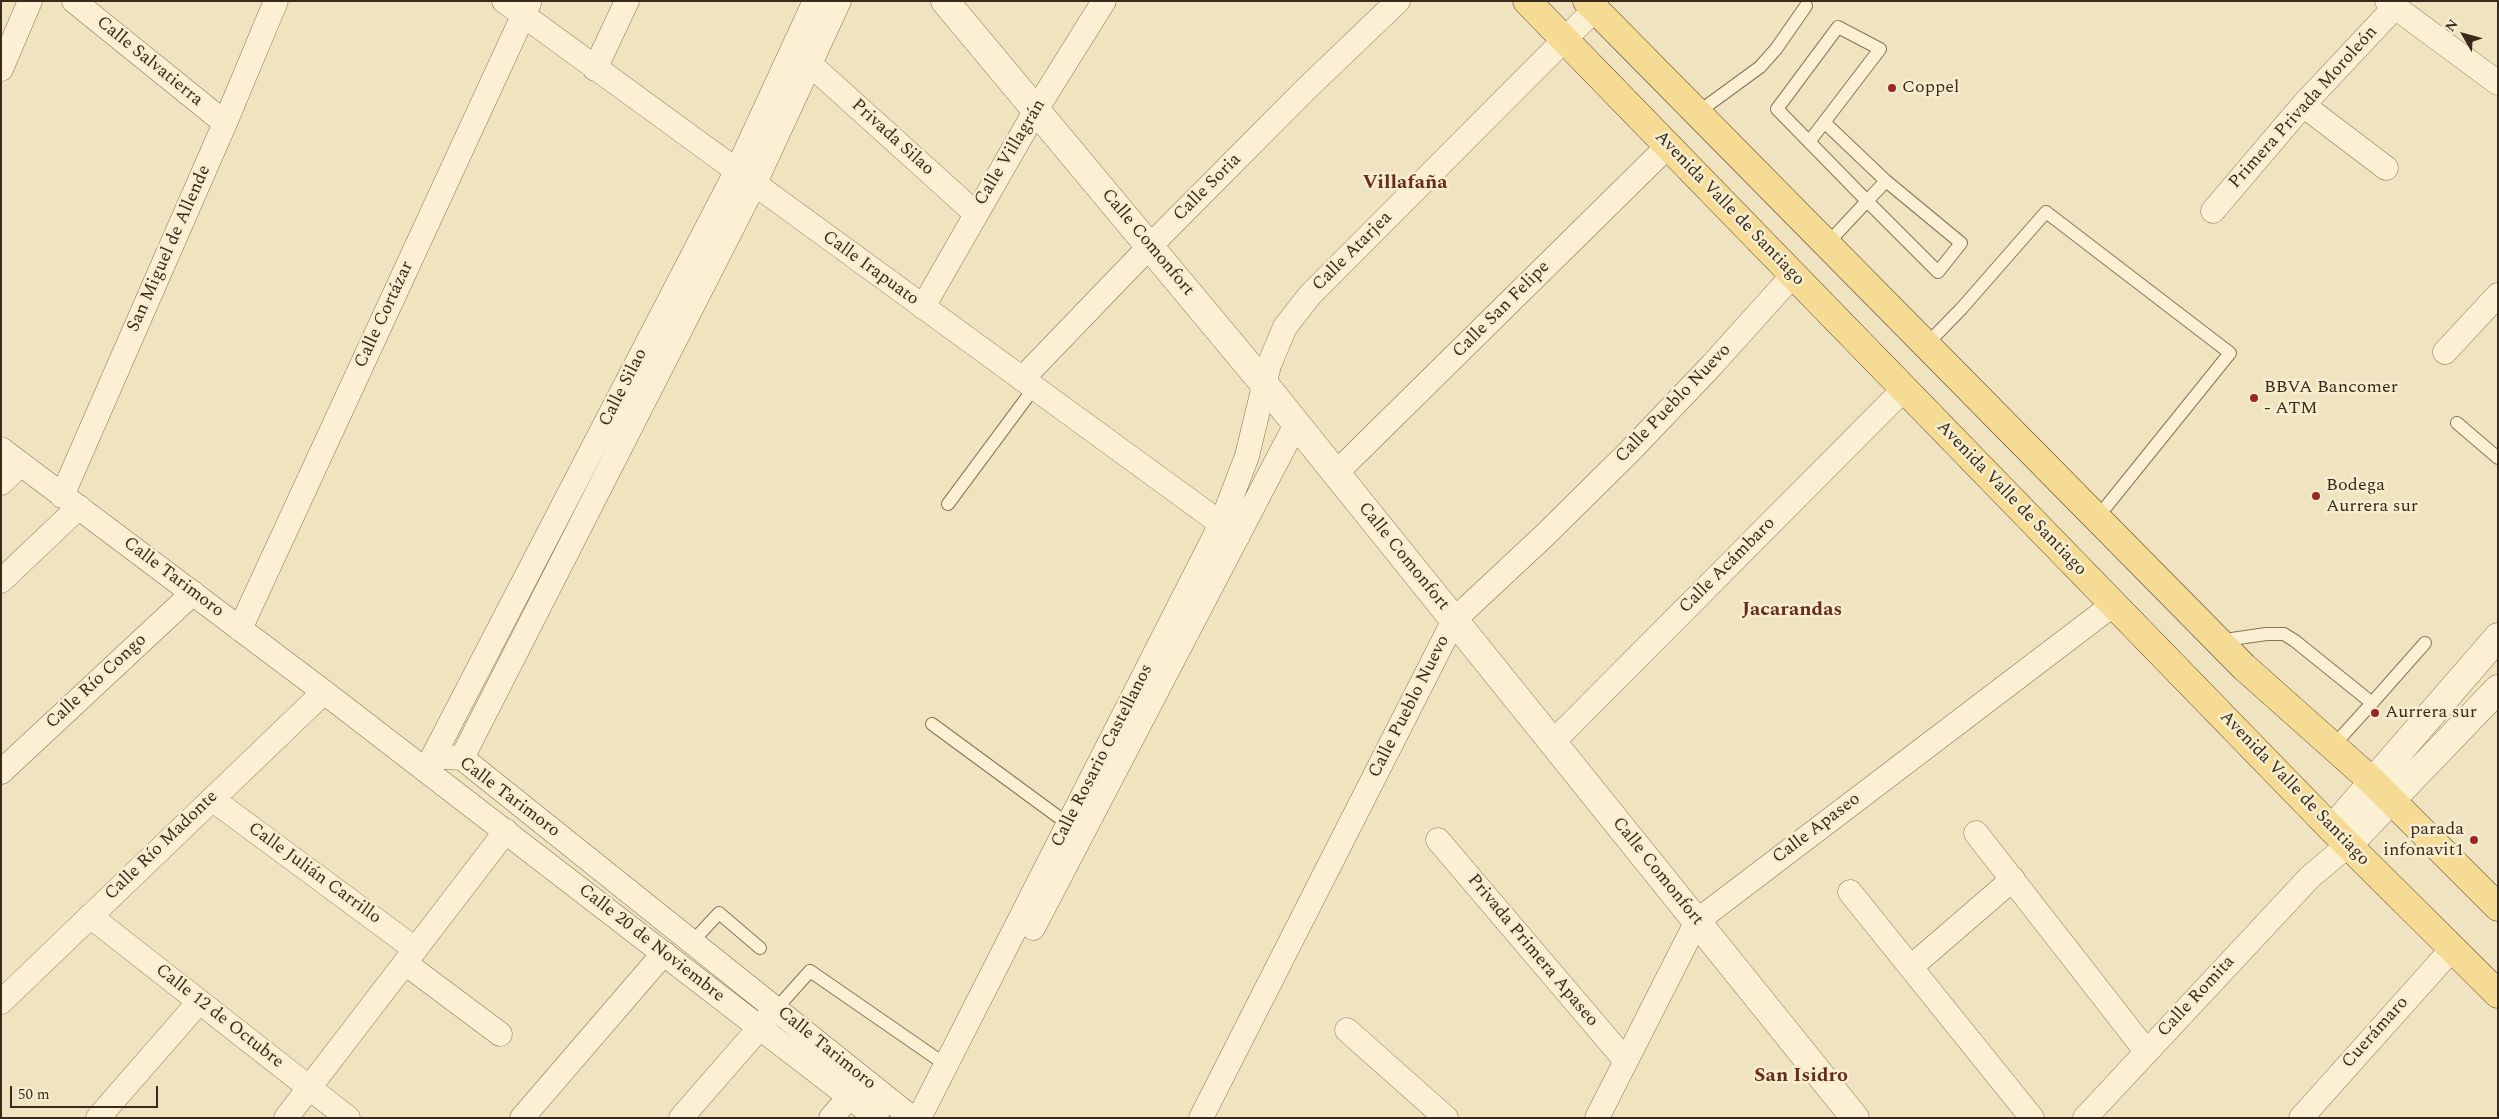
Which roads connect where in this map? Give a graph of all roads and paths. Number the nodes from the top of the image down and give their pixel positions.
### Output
1 (30, 1) edge
2 (74, 1) edge
3 (276, 1) edge
4 (504, 1) edge
5 (627, 1) edge
6 (815, 1) edge
7 (839, 1) edge
8 (945, 1) edge
9 (1104, 1) edge
10 (1398, 1) edge
11 (1527, 1) edge
12 (2391, 4) edge
13 (1591, 5) edge
14 (1806, 6) dead end
15 (526, 9) edge
16 (1564, 39) junction
17 (810, 64) junction
18 (1, 69) edge
19 (595, 69) junction
20 (2498, 83) edge
21 (2302, 105) junction
22 (1036, 110) junction
23 (1697, 113) junction
24 (1824, 122) junction
25 (225, 124) junction
26 (1809, 142) junction
27 (1668, 146) junction
28 (2386, 168) dead end
29 (745, 178) junction
30 (1886, 181) junction
31 (1866, 201) junction
32 (2214, 211) dead end
33 (975, 213) junction
34 (1827, 244) junction
35 (1150, 246) junction
36 (1793, 275) junction
37 (2498, 296) edge
38 (923, 307) junction
39 (1926, 345) junction
40 (2445, 352) dead end
41 (1028, 384) junction
42 (1265, 385) junction
43 (1904, 389) junction
44 (1296, 424) junction
45 (2457, 424) dead end
46 (1, 449) edge
47 (2498, 458) edge
48 (21, 464) junction
49 (1336, 474) junction
50 (1, 483) edge
51 (71, 502) junction
52 (948, 504) dead end
53 (2098, 518) junction
54 (1229, 530) junction
55 (1, 581) edge
56 (193, 593) junction
57 (2114, 604) junction
58 (1454, 620) junction
59 (240, 629) junction
60 (2498, 636) edge
61 (2218, 641) junction
62 (2425, 643) dead end
63 (2498, 689) edge
64 (324, 692) junction
65 (2372, 703) junction
66 (932, 724) dead end
67 (1553, 742) junction
68 (2333, 746) junction
69 (462, 758) junction
70 (426, 770) junction
71 (1, 772) edge
72 (2372, 780) junction
73 (212, 799) junction
74 (2392, 800) junction
75 (1068, 824) junction
76 (506, 831) junction
77 (1976, 833) dead end
78 (2340, 837) junction
79 (1438, 840) dead end
80 (2013, 879) junction
81 (1850, 892) dead end
82 (2498, 908) edge
83 (90, 916) junction
84 (1697, 921) junction
85 (692, 942) junction
86 (760, 948) dead end
87 (2452, 949) junction
88 (664, 953) junction
89 (410, 956) junction
90 (1911, 967) junction
91 (2498, 994) edge
92 (1, 1002) edge
93 (199, 1002) junction
94 (776, 1008) junction
95 (759, 1028) junction
96 (1347, 1030) dead end
97 (500, 1034) dead end
98 (2146, 1051) junction
99 (1626, 1061) junction
100 (946, 1064) junction
101 (309, 1088) junction
102 (850, 1096) junction
103 (98, 1118) edge
104 (286, 1118) edge
105 (348, 1118) edge
106 (522, 1118) edge
107 (681, 1118) edge
108 (831, 1118) edge
109 (877, 1118) edge
110 (912, 1118) edge
111 (919, 1118) edge
112 (934, 1118) edge
113 (1200, 1118) edge
114 (1446, 1118) edge
115 (1597, 1118) edge
116 (1855, 1118) edge
117 (2032, 1118) edge
118 (2084, 1118) edge
119 (2301, 1118) edge

1 - 18 street
2 - 25 street, Calle Salvatierra
3 - 25 street, San Miguel de Allende
4 - 15 street, Calle Irapuato
5 - 19 street
6 - 29 street, Calle Silao
7 - 17 street, Calle Silao
8 - 22 street, Calle Comonfort
9 - 22 street, Calle Villagrán
10 - 35 street, Calle Soria
11 - 16 main road, Avenida Valle de Santiago
12 - 20 street
12 - 21 street, Primera Privada Moroleón
13 - 16 street, Calle Atarjea
13 - 23 main road
14 - 23 lane
15 - 19 street, Calle Irapuato
15 - 59 street, Calle Cortázar
16 - 27 main road, Avenida Valle de Santiago
16 - 42 street, Calle Atarjea
17 - 29 street, Calle Silao
17 - 33 street, Privada Silao
19 - 29 street, Calle Irapuato
21 - 28 street
21 - 32 street, Primera Privada Moroleón
22 - 33 street, Calle Villagrán
22 - 35 street, Calle Comonfort
23 - 34 main road
24 - 26 lane
24 - 26 lane
24 - 30 lane
25 - 51 street, San Miguel de Allende
26 - 31 lane
27 - 36 main road, Avenida Valle de Santiago
27 - 49 street, Calle San Felipe
29 - 38 street, Calle Irapuato
29 - 69 street, Calle Silao
29 - 70 street, Calle Silao
30 - 31 lane
30 - 31 lane
31 - 34 lane
33 - 38 street, Calle Villagrán
34 - 39 main road
35 - 41 street, Calle Soria
35 - 42 street, Calle Comonfort
36 - 43 main road, Avenida Valle de Santiago
36 - 58 street, Calle Pueblo Nuevo
37 - 40 street
38 - 41 street, Calle Irapuato
39 - 53 main road
39 - 53 lane
41 - 52 lane
41 - 54 street, Calle Irapuato
42 - 44 street, Calle Comonfort
42 - 54 street, Calle Rosario Castellanos
43 - 57 main road, Avenida Valle de Santiago
43 - 67 street, Calle Acámbaro
44 - 49 street, Calle Comonfort
44 - 54 street, Calle Rosario Castellanos
45 - 47 lane
46 - 48 street, Calle Tarimoro
48 - 50 street
48 - 51 street, Calle Tarimoro
49 - 58 street, Calle Comonfort
51 - 55 street
51 - 56 street, Calle Tarimoro
53 - 61 main road
54 - 75 street, Calle Rosario Castellanos
54 - 112 street, Calle Rosario Castellanos
56 - 59 street, Calle Tarimoro
56 - 71 street, Calle Río Congo
57 - 78 main road, Avenida Valle de Santiago
57 - 84 street, Calle Apaseo
58 - 67 street, Calle Comonfort
58 - 113 street, Calle Pueblo Nuevo
59 - 64 street, Calle Tarimoro
60 - 72 street
61 - 65 lane
61 - 68 main road
62 - 65 lane
63 - 74 street
64 - 70 street, Calle Tarimoro
64 - 73 street, Calle Río Madonte
65 - 68 lane
66 - 75 lane
67 - 84 street, Calle Comonfort
68 - 72 main road
69 - 70 street, Calle Tarimoro
69 - 85 street, Calle Tarimoro
70 - 76 street, Calle 20 de Noviembre
72 - 74 main road
72 - 78 street
73 - 83 street, Calle Río Madonte
73 - 89 street, Calle Julián Carrillo
74 - 78 street
74 - 82 main road
75 - 100 street, Calle Rosario Castellanos
76 - 88 street, Calle 20 de Noviembre
76 - 89 street
77 - 80 street
78 - 87 main road, Avenida Valle de Santiago
78 - 98 street, Calle Romita
79 - 99 street, Privada Primera Apaseo
80 - 90 street
80 - 98 street
81 - 90 street
83 - 92 street, Calle Río Madonte
83 - 93 street, Calle 12 de Octubre
84 - 99 street, Calle Apaseo
84 - 116 street, Calle Comonfort
85 - 86 lane
85 - 94 street, Calle Tarimoro
87 - 91 main road, Avenida Valle de Santiago
87 - 119 street, Cuerámaro
88 - 95 street, Calle 20 de Noviembre
88 - 106 street
89 - 97 street, Calle Julián Carrillo
89 - 101 street
90 - 117 street
93 - 101 street, Calle 12 de Octubre
93 - 103 street
94 - 95 street
94 - 100 lane
94 - 110 street, Calle Tarimoro
95 - 102 street, Calle 20 de Noviembre
95 - 107 street
96 - 114 street
98 - 118 street, Calle Romita
99 - 115 street, Calle Apaseo
100 - 111 street, Calle Rosario Castellanos
101 - 104 street
101 - 105 street, Calle 12 de Octubre
102 - 108 street
102 - 109 street, Calle 20 de Noviembre

